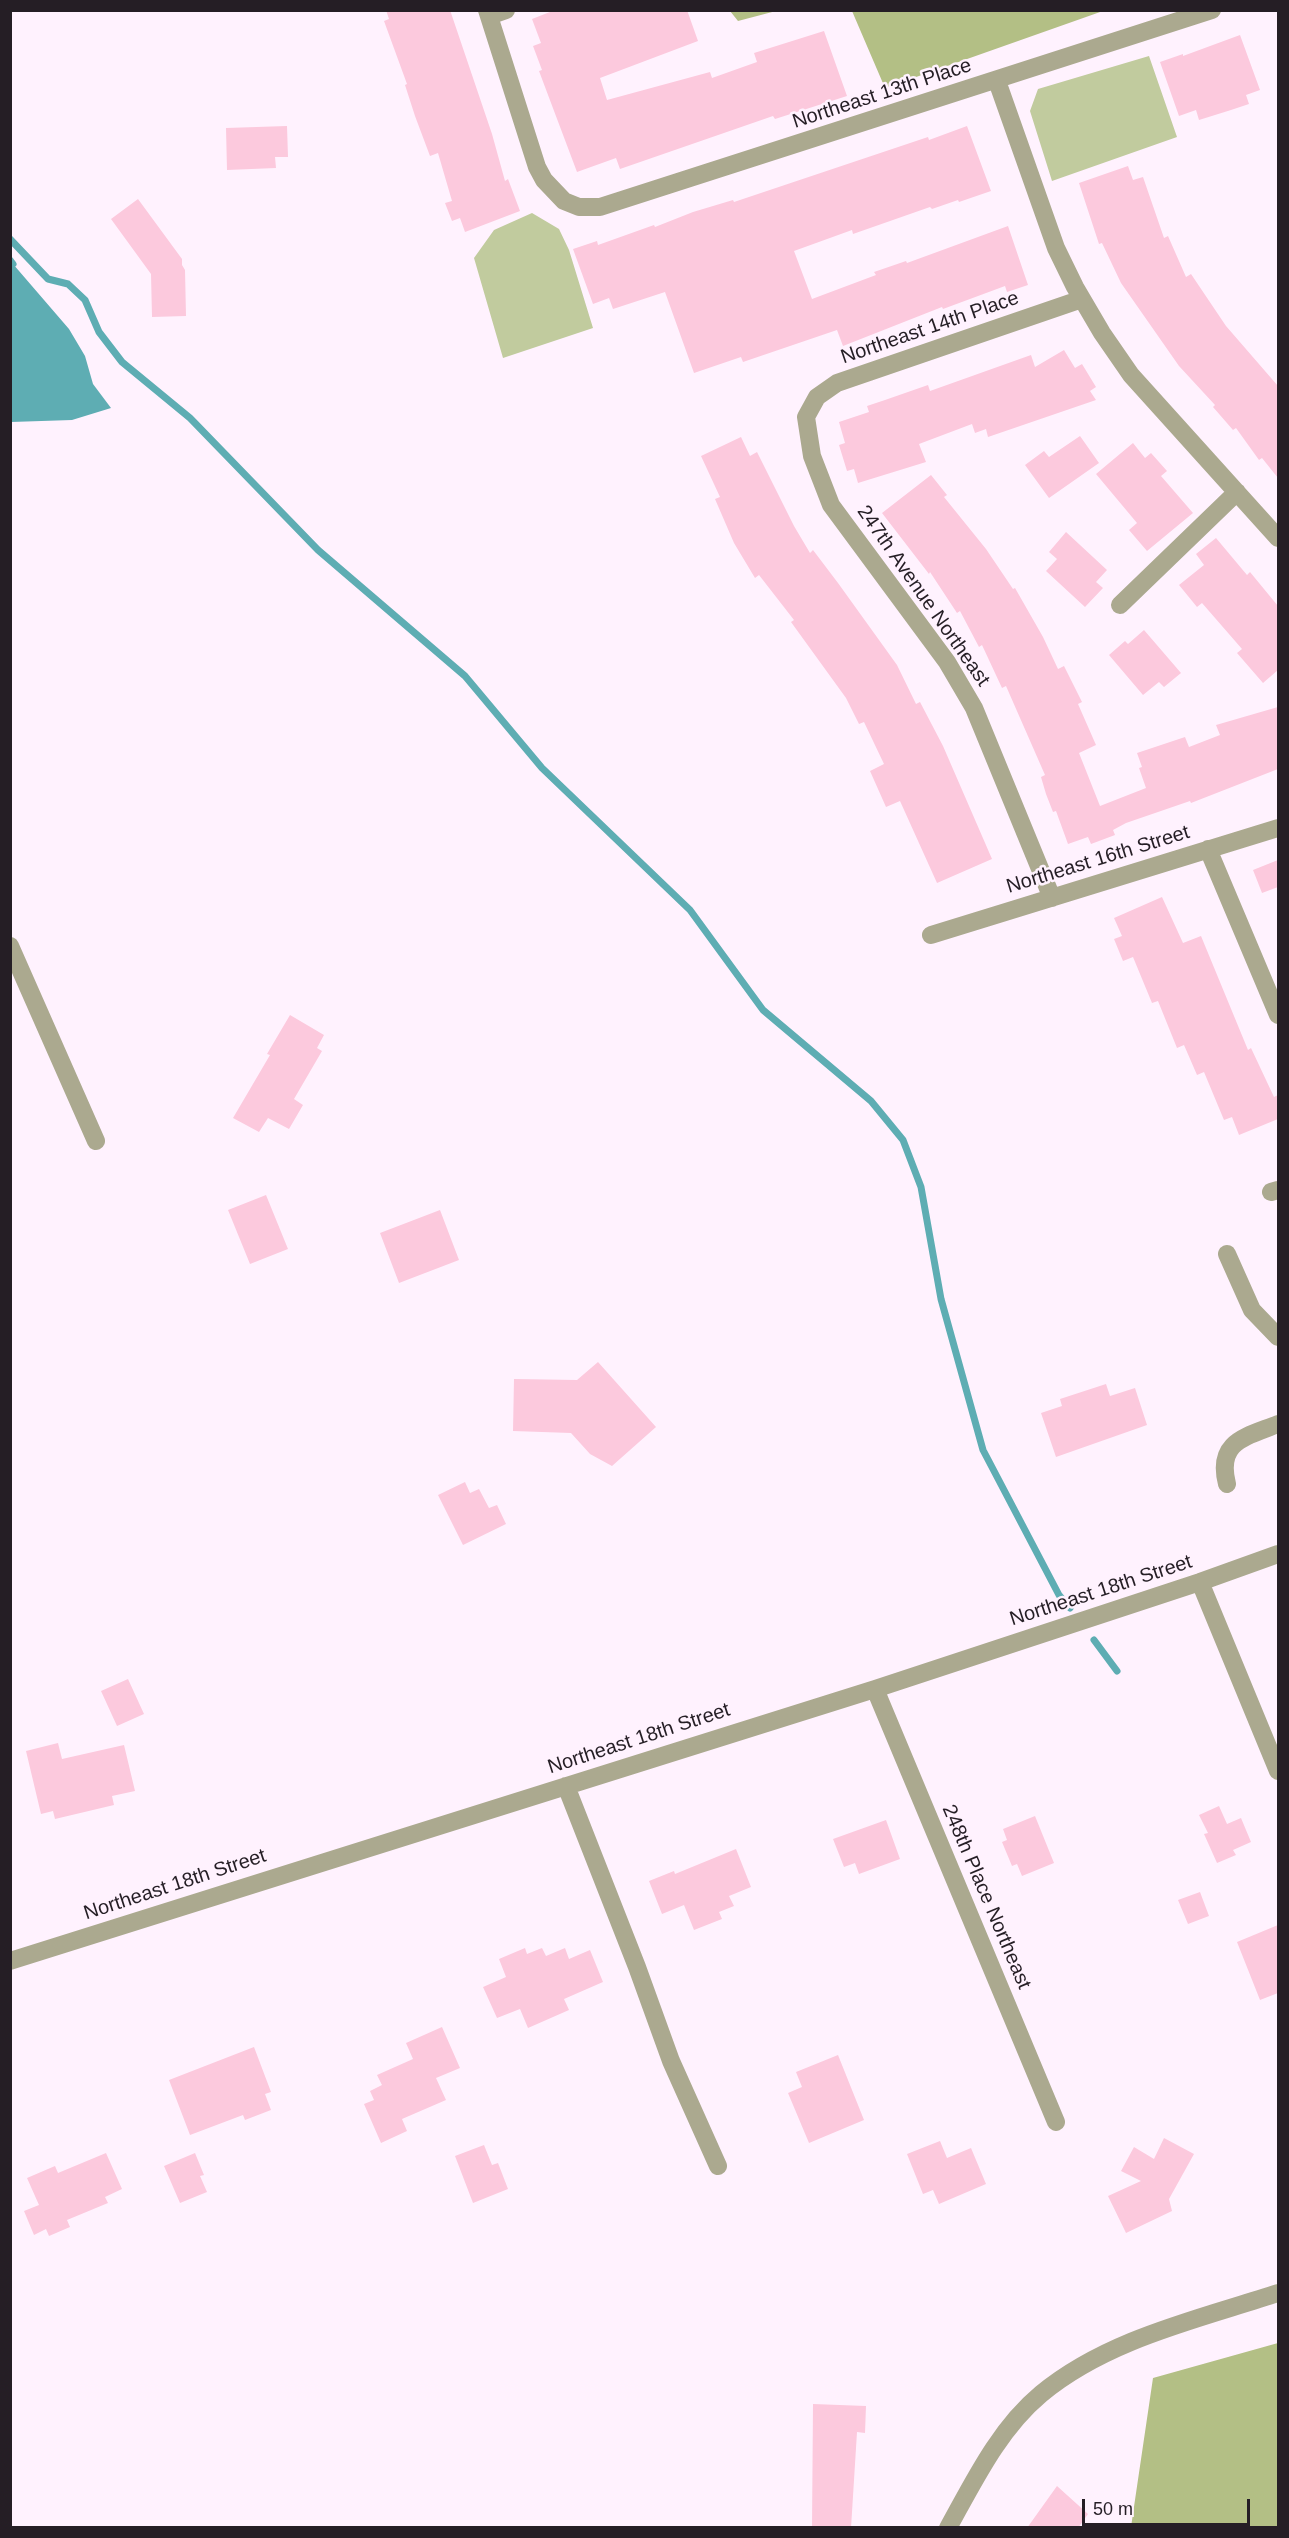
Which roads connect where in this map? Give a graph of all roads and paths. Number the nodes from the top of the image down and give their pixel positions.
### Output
1 (1212, 10) edge
2 (494, 12) edge
3 (998, 81) junction
4 (1082, 299) junction
5 (806, 417) joint
6 (1237, 492) junction
7 (1278, 538) edge
8 (1119, 605) dead end
9 (1278, 828) edge
10 (1208, 849) junction
11 (1052, 898) junction
12 (931, 935) dead end
13 (10, 946) edge
14 (1278, 1015) edge
15 (96, 1141) dead end
16 (1227, 1254) dead end
17 (1278, 1337) edge
18 (1278, 1424) edge
19 (1227, 1485) dead end
20 (1278, 1554) edge
21 (1200, 1582) junction
22 (875, 1689) junction
23 (1278, 1770) edge
24 (566, 1786) junction
25 (10, 1961) edge
26 (1056, 2122) dead end
27 (718, 2166) dead end
28 (1278, 2293) edge
29 (948, 2528) edge

1 - 3 street, Northeast 13th Place
2 - 3 street, Northeast 13th Place
3 - 4 street
4 - 5 street, Northeast 14th Place
4 - 6 street
5 - 11 street, 247th Avenue Northeast
6 - 7 street
6 - 8 street
9 - 10 street, Northeast 16th Street
10 - 11 street, Northeast 16th Street
10 - 14 street
11 - 12 street, Northeast 16th Street
13 - 15 street
16 - 17 street
18 - 19 street
20 - 21 street, Northeast 18th Street
21 - 22 street, Northeast 18th Street
21 - 23 street
22 - 24 street, Northeast 18th Street
22 - 26 street, 248th Place Northeast
24 - 25 street, Northeast 18th Street
24 - 27 street
28 - 29 street

